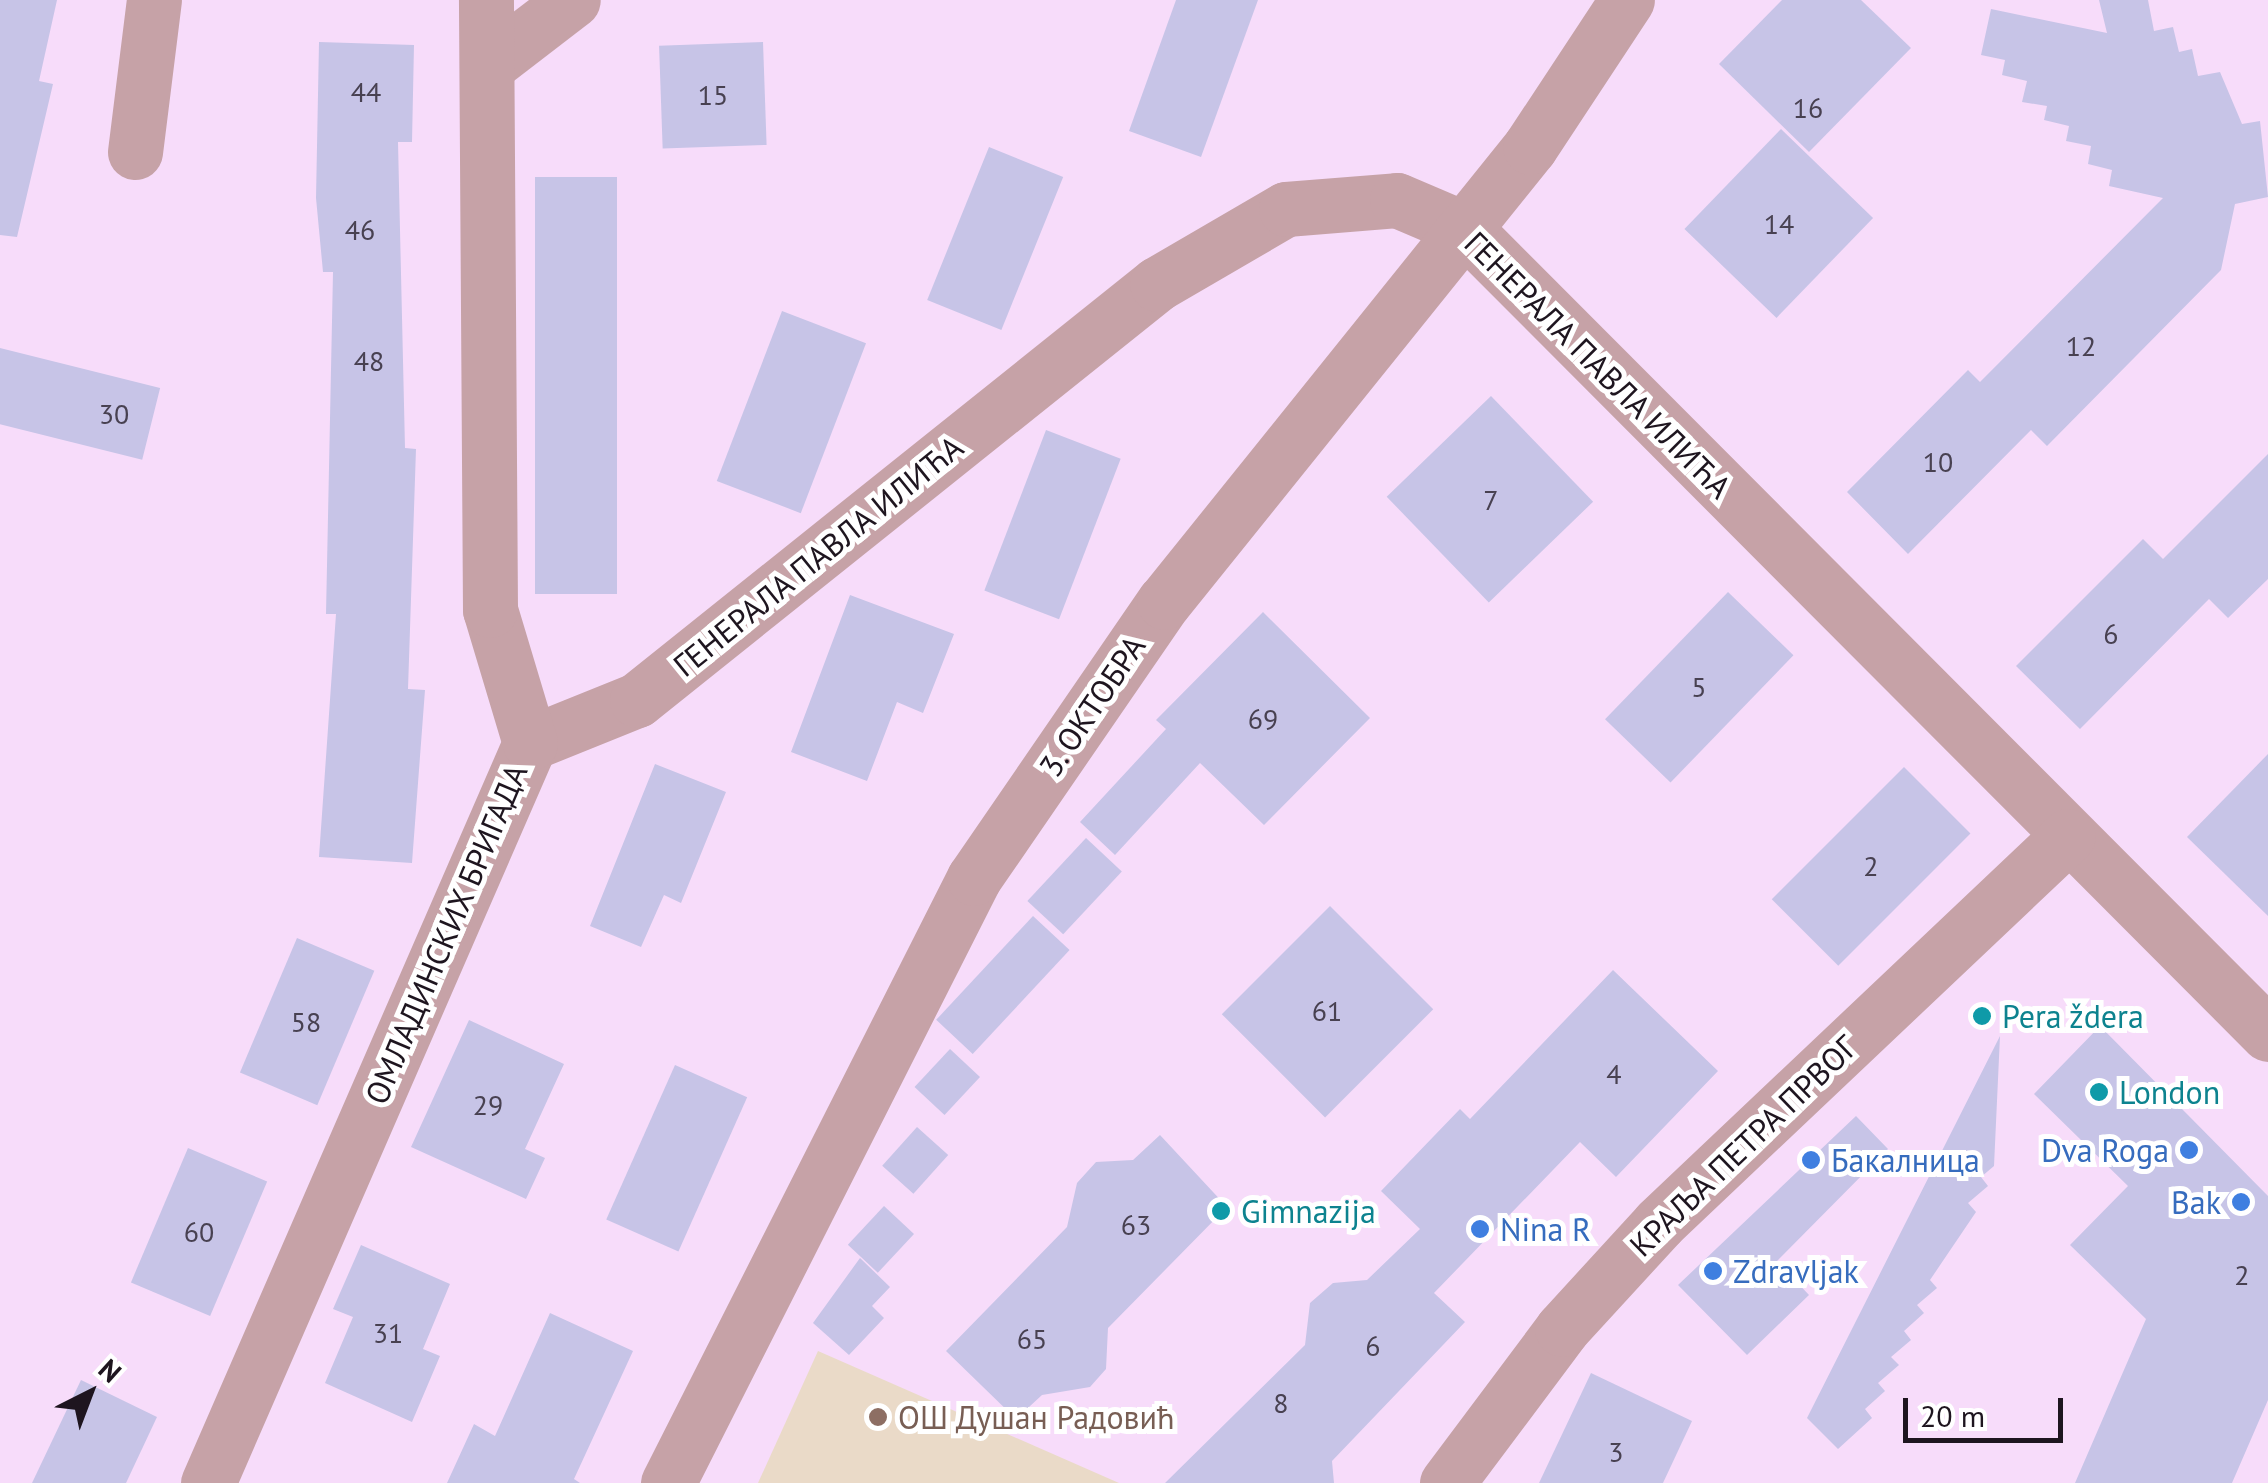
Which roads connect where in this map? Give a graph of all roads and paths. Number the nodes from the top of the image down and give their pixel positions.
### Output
1 (154, 0) edge
2 (486, 0) edge
3 (573, 0) edge
4 (1627, 0) edge
5 (488, 66) junction
6 (135, 152) dead end
7 (1465, 230) junction
8 (530, 742) junction
9 (2068, 836) junction
10 (2268, 1034) edge
11 (208, 1483) edge
12 (668, 1483) edge
13 (1447, 1483) edge

1 - 6 street
2 - 5 street, ОМЛАДИНСКИХ БРИГАДА
3 - 5 street
4 - 7 street, 3. ОКТОБРА
5 - 8 street, ОМЛАДИНСКИХ БРИГАДА
7 - 8 street, ГЕНЕРАЛА ПАВЛА ИЛИЋА
7 - 9 street, ГЕНЕРАЛА ПАВЛА ИЛИЋА
7 - 12 street, 3. ОКТОБРА
8 - 11 street, ОМЛАДИНСКИХ БРИГАДА
9 - 10 street, ГЕНЕРАЛА ПАВЛА ИЛИЋА
9 - 13 street, КРАЉА ПЕТРА ПРВОГ

